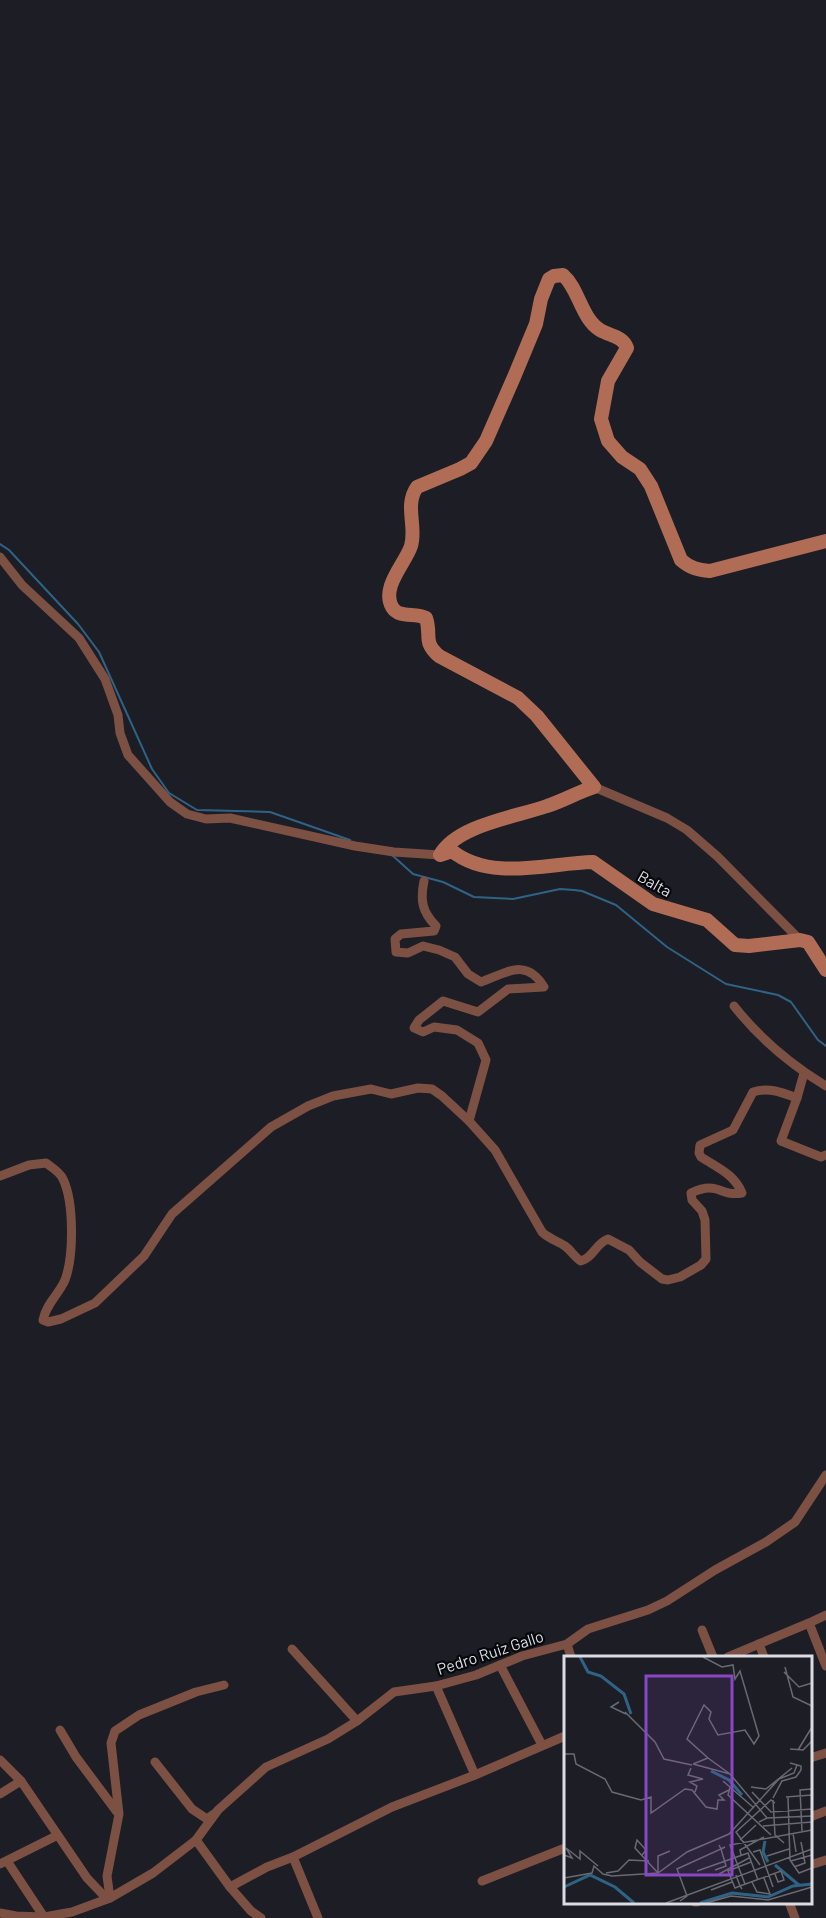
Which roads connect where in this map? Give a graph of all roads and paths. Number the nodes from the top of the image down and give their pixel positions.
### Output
1 (826, 541) edge
2 (0, 557) edge
3 (594, 787) junction
4 (446, 853) junction
5 (424, 881) dead end
6 (800, 940) junction
7 (826, 970) edge
8 (734, 1006) dead end
9 (804, 1073) junction
10 (825, 1084) edge
11 (797, 1098) junction
12 (469, 1121) junction
13 (826, 1155) edge
14 (0, 1176) edge
15 (826, 1475) edge
16 (826, 1615) edge
17 (809, 1623) junction
18 (702, 1630) dead end
19 (567, 1644) junction
20 (759, 1644) junction
21 (292, 1649) dead end
22 (571, 1656) edge
23 (713, 1656) edge
24 (730, 1656) edge
25 (764, 1656) edge
26 (500, 1665) junction
27 (826, 1666) edge
28 (224, 1685) dead end
29 (436, 1686) junction
30 (357, 1721) junction
31 (60, 1730) dead end
32 (564, 1736) edge
33 (542, 1745) junction
34 (826, 1753) edge
35 (811, 1758) edge
36 (0, 1760) edge
37 (155, 1762) dead end
38 (475, 1775) junction
39 (21, 1781) junction
40 (0, 1794) edge
41 (218, 1810) junction
42 (826, 1811) edge
43 (119, 1814) junction
44 (811, 1817) edge
45 (56, 1836) junction
46 (196, 1840) junction
47 (564, 1848) edge
48 (293, 1857) junction
49 (826, 1860) edge
50 (3, 1862) edge
51 (811, 1865) edge
52 (482, 1881) dead end
53 (230, 1887) junction
54 (109, 1899) junction
55 (789, 1903) edge
56 (1, 1912) edge
57 (44, 1917) edge
58 (261, 1918) edge
59 (318, 1918) edge
60 (795, 1918) edge

1 - 3 street
2 - 4 street
3 - 4 street
3 - 6 street
4 - 6 street, Balta
5 - 12 street
6 - 7 street
8 - 9 street
9 - 10 street
9 - 11 street
11 - 12 street
11 - 13 street
12 - 14 street
15 - 19 street, Pedro Ruiz Gallo
16 - 17 street
17 - 20 street
17 - 27 street
18 - 23 street
19 - 22 street
19 - 26 street, Pedro Ruiz Gallo
20 - 24 street
20 - 25 street
21 - 30 street
26 - 29 street, Pedro Ruiz Gallo
26 - 33 street
28 - 43 street
29 - 30 street, Pedro Ruiz Gallo
29 - 38 street
30 - 41 street, Pedro Ruiz Gallo
31 - 43 street
32 - 33 street
33 - 38 street
34 - 35 street
36 - 39 street
37 - 41 street
38 - 48 street
39 - 40 street
39 - 45 street
41 - 46 street, Pedro Ruiz Gallo
42 - 44 street
43 - 54 street
45 - 50 street
45 - 54 street
46 - 53 street
46 - 54 street, Pedro Ruiz Gallo
47 - 52 street
48 - 53 street
48 - 59 street
49 - 51 street
50 - 57 street
53 - 58 street
54 - 57 street, Pedro Ruiz Gallo
55 - 60 street
56 - 57 street, Pedro Ruiz Gallo

